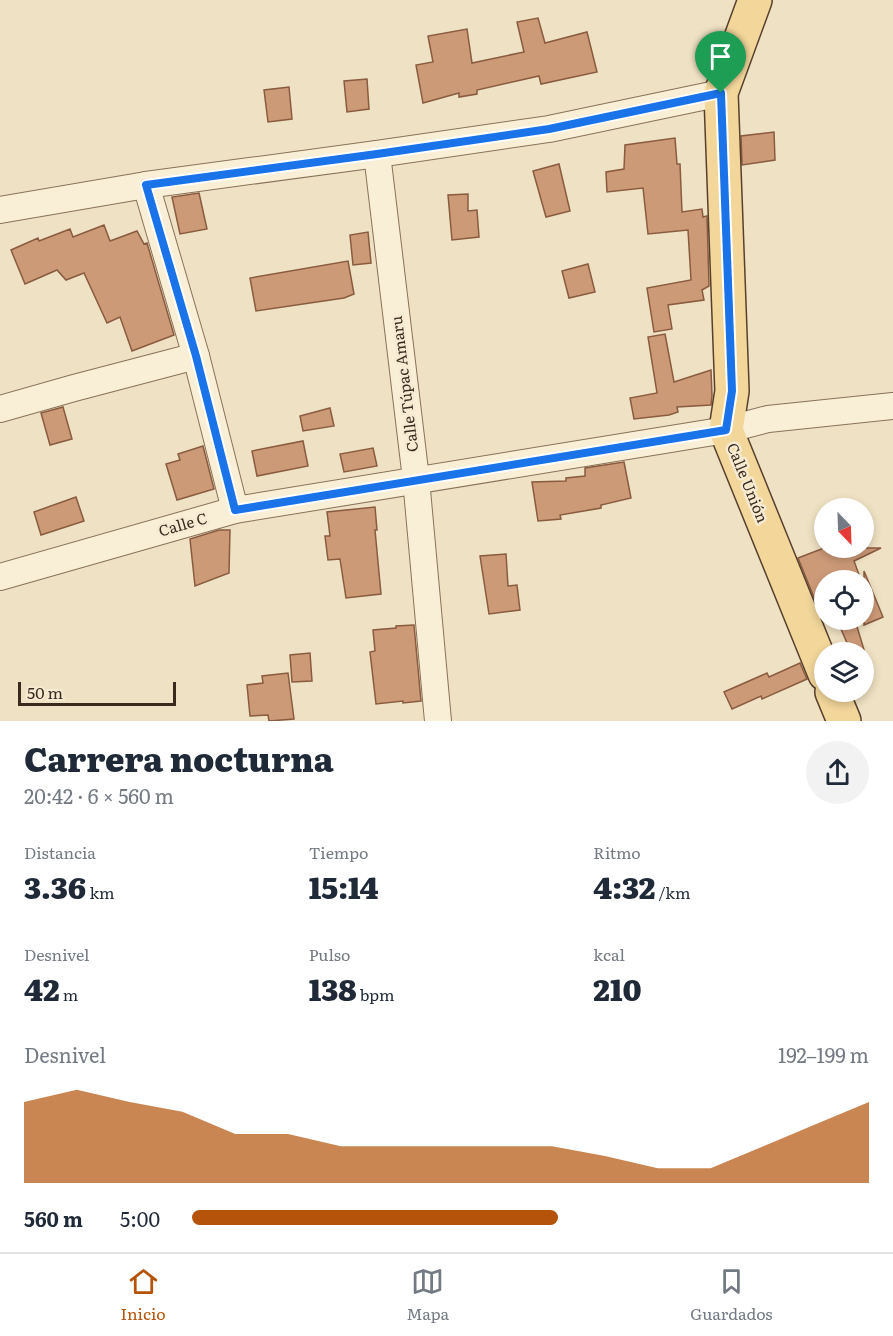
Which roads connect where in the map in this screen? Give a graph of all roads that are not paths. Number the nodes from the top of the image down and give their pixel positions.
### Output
1 (755, 0) edge
2 (721, 93) junction
3 (377, 154) junction
4 (146, 185) junction
5 (0, 210) edge
6 (196, 356) junction
7 (893, 406) edge
8 (0, 409) edge
9 (726, 430) junction
10 (416, 479) junction
11 (235, 510) junction
12 (0, 577) edge
13 (814, 647) edge
14 (836, 702) edge
15 (438, 721) edge
16 (844, 721) edge

1 - 2 main road, Calle Unión
2 - 3 street
2 - 9 main road, Calle Unión
3 - 4 street
3 - 10 street, Calle Túpac Amaru
4 - 5 street
4 - 6 street
6 - 8 street
6 - 11 street
7 - 9 street, Calle C
9 - 10 street, Calle C
9 - 13 main road, Calle Unión
10 - 11 street, Calle C
10 - 15 street, Calle Túpac Amaru
11 - 12 street, Calle C
14 - 16 main road

